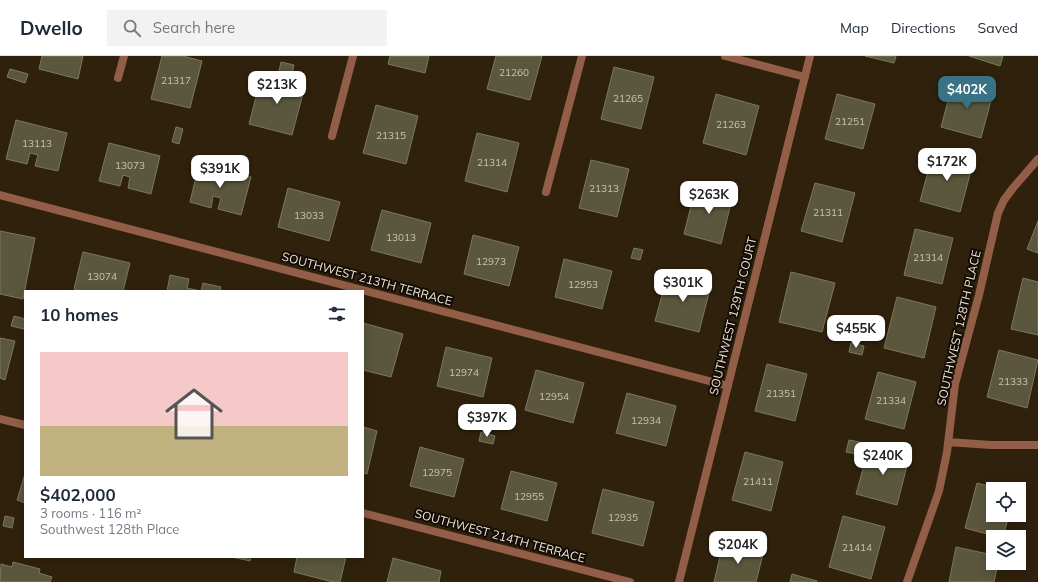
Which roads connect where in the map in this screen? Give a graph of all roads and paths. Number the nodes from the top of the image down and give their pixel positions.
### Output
1 (124, 56) edge
2 (353, 56) edge
3 (582, 56) edge
4 (725, 56) edge
5 (810, 56) edge
6 (805, 77) junction
7 (118, 78) dead end
8 (332, 136) dead end
9 (1038, 159) edge
10 (546, 192) dead end
11 (0, 195) edge
12 (362, 290) edge
13 (364, 290) edge
14 (728, 386) junction
15 (0, 419) edge
16 (24, 425) edge
17 (948, 442) junction
18 (1038, 445) edge
19 (364, 513) edge
20 (630, 582) edge
21 (679, 582) edge
22 (906, 582) edge

1 - 7 street
2 - 8 street
3 - 10 street
4 - 6 street
5 - 6 street, SOUTHWEST 129TH COURT
6 - 14 street, SOUTHWEST 129TH COURT
9 - 17 street, SOUTHWEST 128TH PLACE
11 - 12 street, SOUTHWEST 213TH TERRACE
13 - 14 street, SOUTHWEST 213TH TERRACE
14 - 21 street, SOUTHWEST 129TH COURT
15 - 16 street
17 - 18 street
17 - 22 street, SOUTHWEST 128TH PLACE
19 - 20 street, SOUTHWEST 214TH TERRACE

